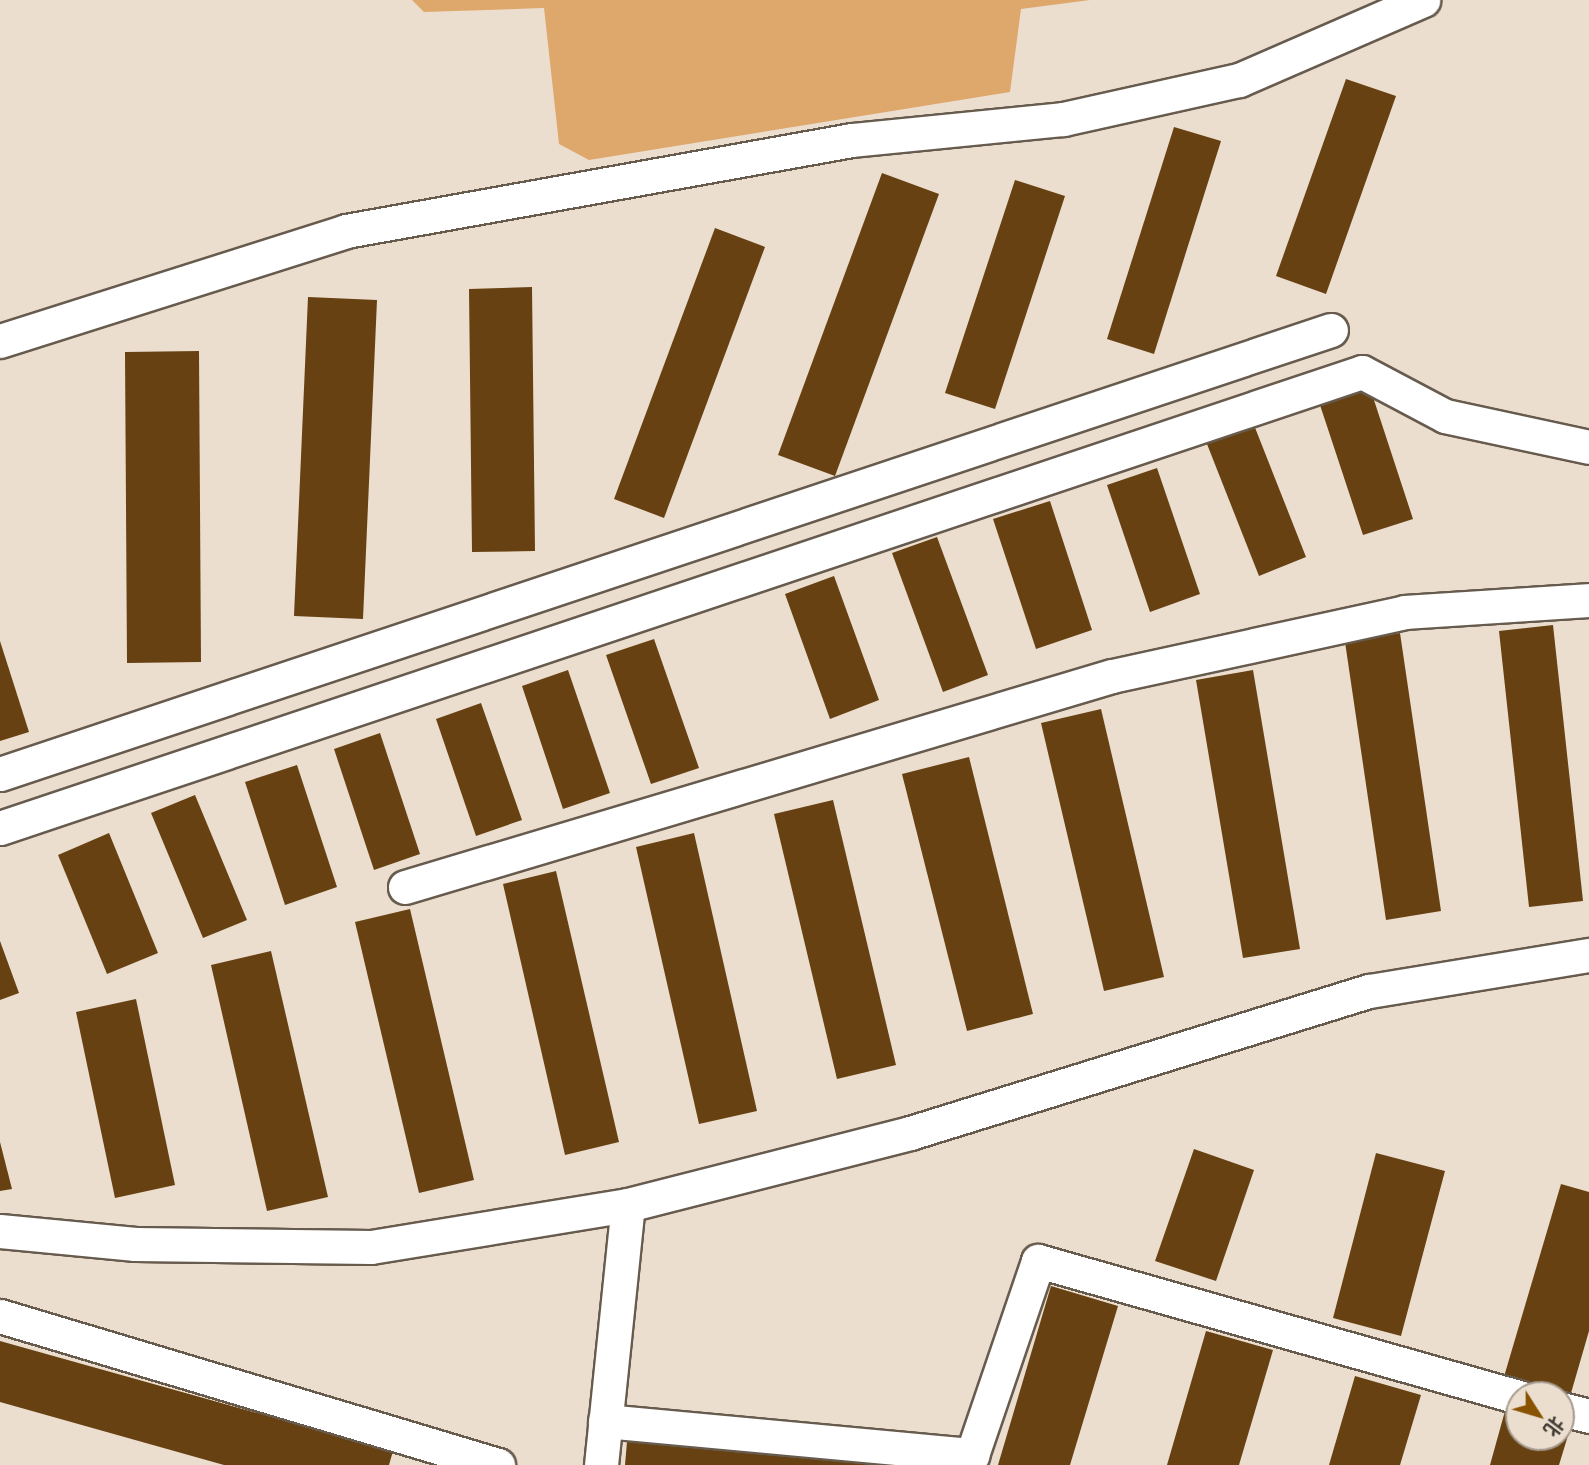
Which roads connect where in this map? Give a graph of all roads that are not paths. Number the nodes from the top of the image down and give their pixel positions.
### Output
1 (1423, 0) edge
2 (1331, 330) dead end
3 (0, 341) edge
4 (1589, 447) edge
5 (1589, 600) edge
6 (0, 774) edge
7 (0, 828) edge
8 (405, 887) dead end
9 (1589, 955) edge
10 (628, 1205) junction
11 (0, 1231) edge
12 (0, 1316) edge
13 (1505, 1393) edge
14 (605, 1422) junction
15 (451, 1459) edge
16 (498, 1465) edge
17 (601, 1465) edge

1 - 3 street
2 - 6 street
4 - 7 street
5 - 8 street
9 - 10 street
10 - 11 street
10 - 14 street
12 - 15 street
13 - 14 street
14 - 17 street
15 - 16 street

